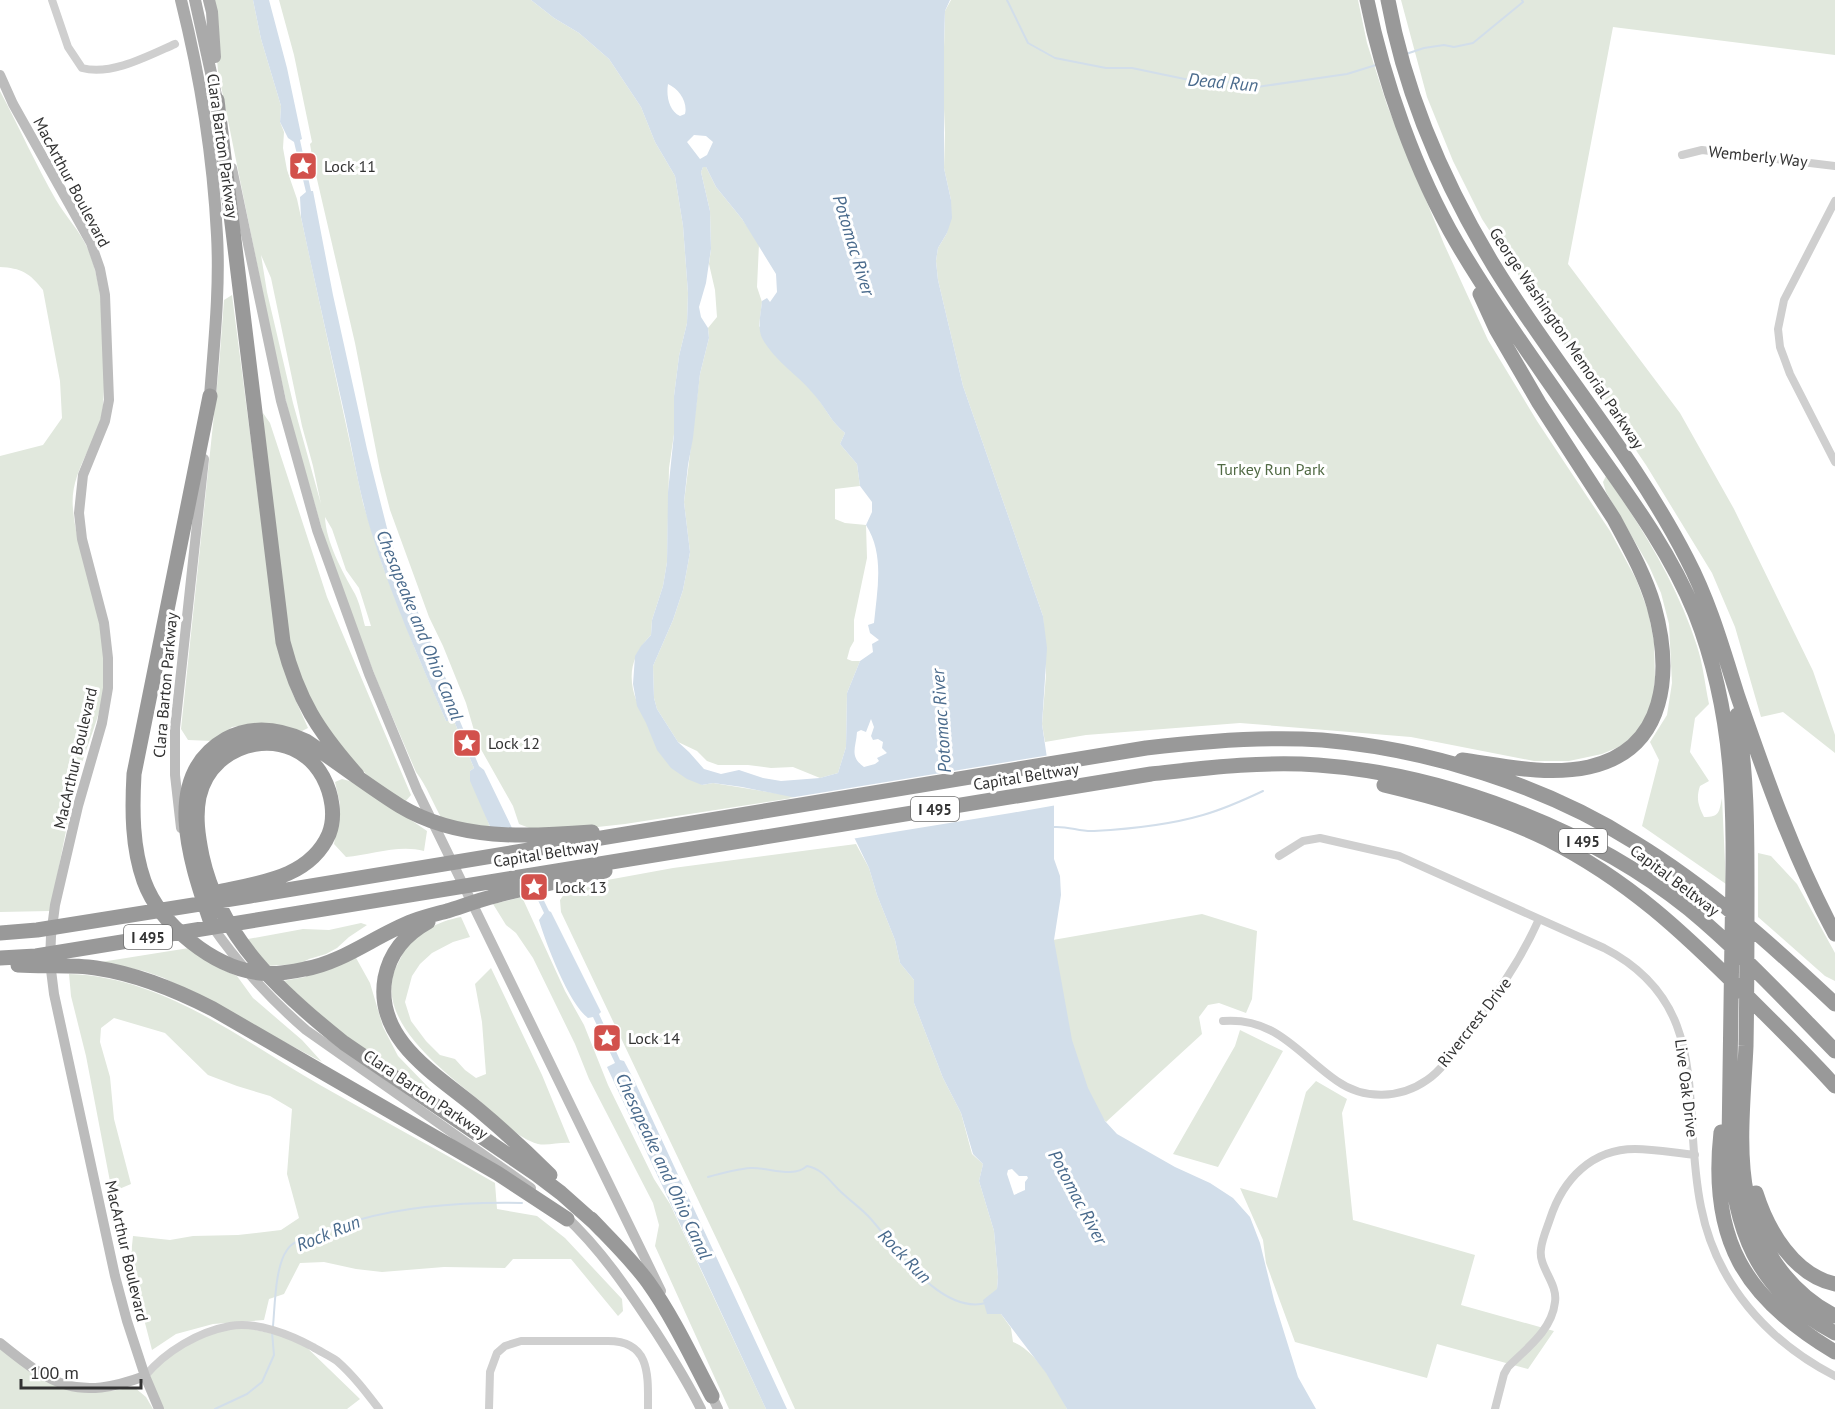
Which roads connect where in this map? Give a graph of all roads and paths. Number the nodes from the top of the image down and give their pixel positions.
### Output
1 (52, 0) edge
2 (181, 0) edge
3 (195, 0) edge
4 (209, 0) edge
5 (1389, 4) edge
6 (1368, 7) edge
7 (175, 44) dead end
8 (0, 75) edge
9 (217, 100) junction
10 (1682, 155) dead end
11 (1835, 166) edge
12 (1835, 201) edge
13 (1457, 242) junction
14 (210, 396) junction
15 (1835, 462) edge
16 (1724, 653) junction
17 (1364, 746) junction
18 (1265, 765) junction
19 (357, 775) junction
20 (556, 840) junction
21 (1279, 856) dead end
22 (572, 873) junction
23 (247, 891) junction
24 (449, 910) junction
25 (1539, 919) junction
26 (211, 923) junction
27 (0, 933) edge
28 (1835, 934) edge
29 (0, 958) edge
30 (35, 961) junction
31 (0, 964) edge
32 (1731, 991) junction
33 (1835, 1004) edge
34 (1747, 1006) junction
35 (1223, 1021) dead end
36 (1835, 1051) edge
37 (1835, 1086) edge
38 (1695, 1155) junction
39 (567, 1219) junction
40 (597, 1225) junction
41 (1835, 1284) edge
42 (1835, 1316) edge
43 (1835, 1333) edge
44 (0, 1343) edge
45 (1835, 1352) edge
46 (145, 1376) junction
47 (1835, 1376) edge
48 (154, 1395) junction
49 (715, 1402) edge
50 (159, 1409) edge
51 (165, 1409) edge
52 (380, 1409) edge
53 (489, 1409) edge
54 (648, 1409) edge
55 (701, 1409) edge
56 (1495, 1409) edge

1 - 7 street
2 - 14 main road, Clara Barton Parkway
3 - 9 main road, Clara Barton Parkway
4 - 9 main road
5 - 16 highway, George Washington Memorial Parkway
6 - 13 highway
8 - 46 main road, MacArthur Boulevard
9 - 19 highway
9 - 49 main road, Clara Barton Parkway
10 - 11 street, Wemberly Way
12 - 15 street
13 - 17 highway
13 - 32 highway
14 - 24 highway
14 - 26 main road, Clara Barton Parkway
16 - 28 highway
16 - 34 highway
17 - 20 highway, Capital Beltway / I 495
17 - 33 highway, Capital Beltway / I 495
18 - 22 highway, Capital Beltway / I 495
18 - 36 highway, Capital Beltway / I 495
18 - 37 highway
19 - 20 highway
19 - 26 highway
20 - 23 highway, Capital Beltway
21 - 25 street, Live Oak Drive
22 - 24 highway
22 - 30 highway, Capital Beltway / I 495
23 - 27 highway
23 - 40 highway
24 - 40 highway
25 - 35 street, Rivercrest Drive
25 - 38 street, Live Oak Drive
26 - 39 main road, Clara Barton Parkway
29 - 30 highway, Capital Beltway / I 495
30 - 31 highway
30 - 39 highway
32 - 43 highway
32 - 45 highway
34 - 41 highway
34 - 42 highway
38 - 47 street, Live Oak Drive
38 - 56 street
39 - 55 main road, Clara Barton Parkway
40 - 49 highway
44 - 46 main road
46 - 48 main road, MacArthur Boulevard
46 - 52 street
48 - 50 main road, MacArthur Boulevard
48 - 51 main road, MacArthur Boulevard
53 - 54 street

